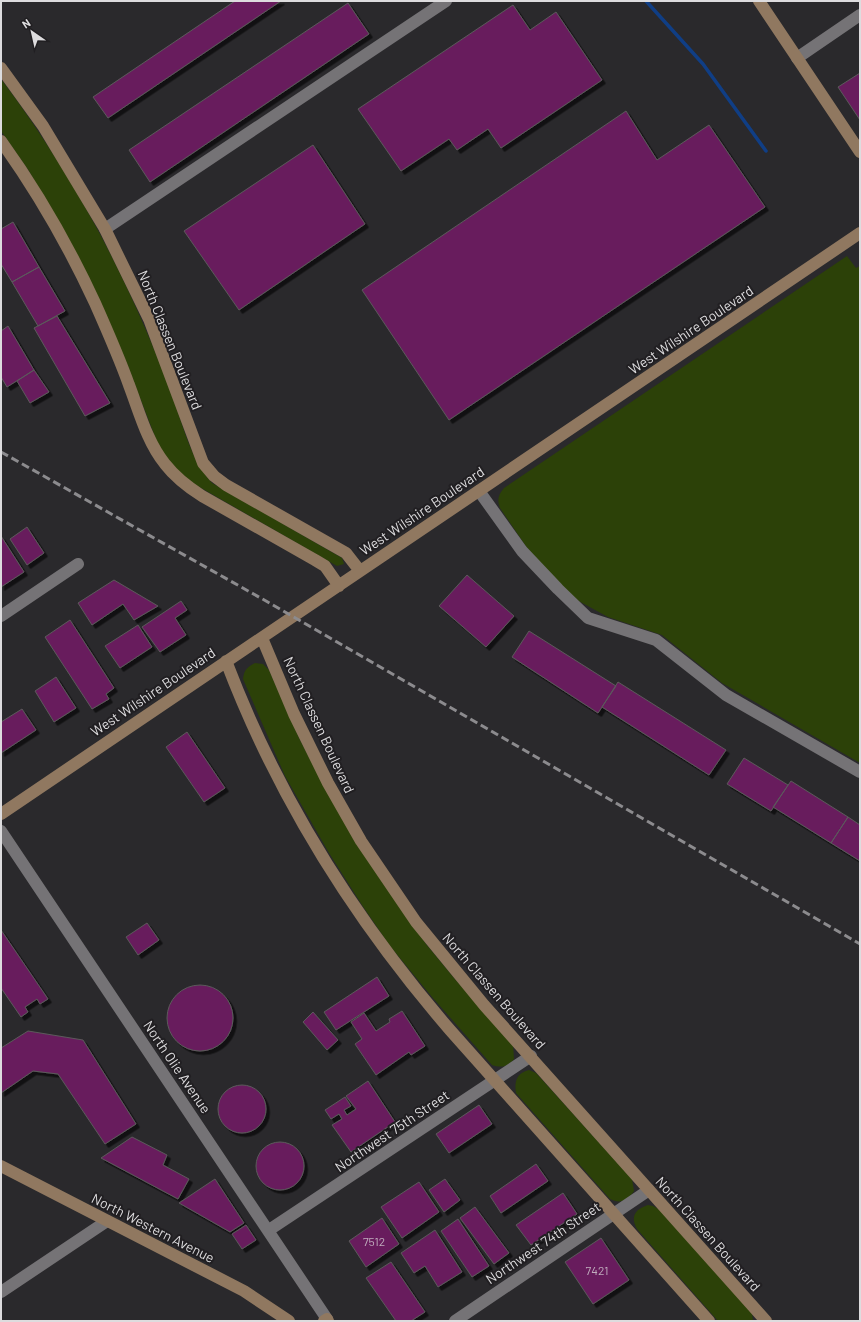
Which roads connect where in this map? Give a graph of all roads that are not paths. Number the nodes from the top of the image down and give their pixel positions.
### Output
1 (446, 1) edge
2 (759, 1) edge
3 (860, 15) edge
4 (797, 58) junction
5 (1, 68) edge
6 (1, 141) edge
7 (860, 152) edge
8 (105, 229) junction
9 (860, 233) edge
10 (479, 491) junction
11 (78, 564) dead end
12 (360, 571) junction
13 (339, 586) junction
14 (1, 616) edge
15 (262, 638) junction
16 (226, 661) junction
17 (860, 772) edge
18 (1, 814) edge
19 (1, 831) edge
20 (531, 1056) junction
21 (495, 1080) junction
22 (1, 1166) edge
23 (649, 1190) junction
24 (613, 1213) junction
25 (107, 1221) junction
26 (269, 1230) junction
27 (1, 1292) edge
28 (327, 1320) edge
29 (289, 1321) edge
30 (455, 1321) edge
31 (709, 1321) edge
32 (766, 1321) edge

1 - 8 street
2 - 4 street
3 - 4 street
4 - 7 street
5 - 8 street, North Classen Boulevard
6 - 13 street
8 - 12 street, North Classen Boulevard
9 - 10 street, West Wilshire Boulevard
10 - 12 street, West Wilshire Boulevard
10 - 17 street
11 - 14 street
12 - 13 street, West Wilshire Boulevard
13 - 15 street, West Wilshire Boulevard
15 - 16 street, West Wilshire Boulevard
15 - 20 street, North Classen Boulevard
16 - 18 street, West Wilshire Boulevard
16 - 21 street
19 - 26 street, North Olie Avenue
20 - 21 street, Northwest 75th Street
20 - 23 street, North Classen Boulevard
21 - 24 street
21 - 26 street, Northwest 75th Street
22 - 25 street, North Western Avenue
23 - 24 street, Northwest 74th Street
23 - 32 street, North Classen Boulevard
24 - 30 street, Northwest 74th Street
24 - 31 street
25 - 27 street
25 - 29 street, North Western Avenue
26 - 28 street, North Olie Avenue

